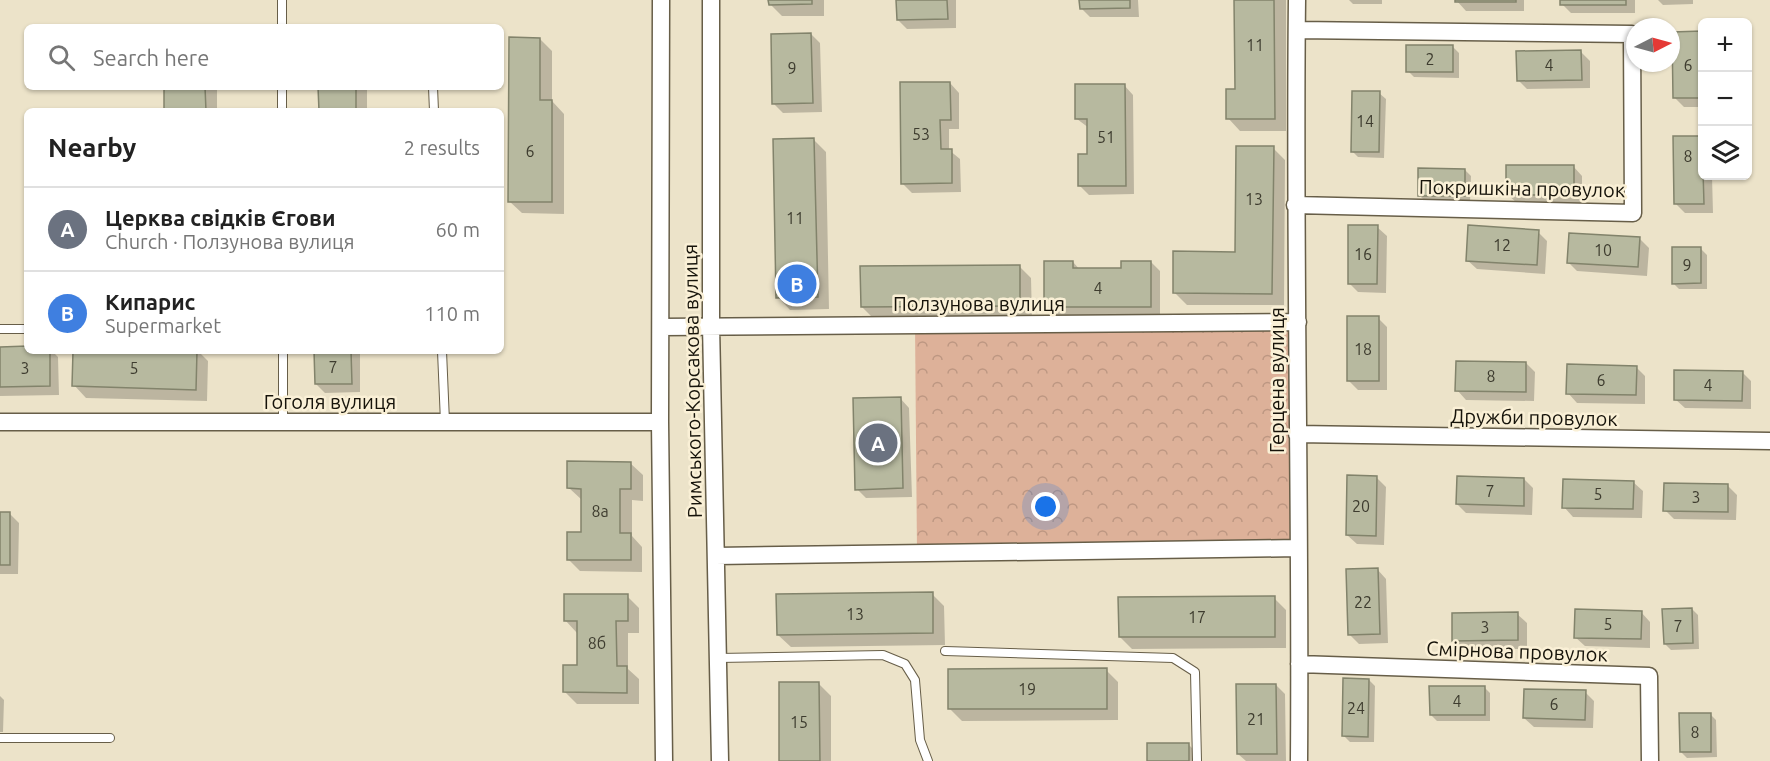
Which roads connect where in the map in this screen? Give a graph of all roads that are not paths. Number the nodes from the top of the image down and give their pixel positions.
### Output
1 (282, 0) edge
2 (661, 0) edge
3 (711, 0) edge
4 (1297, 0) edge
5 (282, 24) edge
6 (1297, 30) junction
7 (282, 90) edge
8 (433, 90) edge
9 (282, 108) edge
10 (434, 108) edge
11 (1295, 206) junction
12 (1298, 322) junction
13 (711, 325) junction
14 (661, 327) junction
15 (0, 329) edge
16 (24, 329) edge
17 (283, 354) edge
18 (442, 354) edge
19 (283, 422) junction
20 (445, 422) junction
21 (660, 422) junction
22 (0, 423) edge
23 (1297, 435) junction
24 (1770, 441) edge
25 (1298, 548) junction
26 (716, 556) junction
27 (945, 651) dead end
28 (718, 658) junction
29 (1299, 664) junction
30 (0, 738) edge
31 (110, 738) dead end
32 (664, 761) edge
33 (720, 761) edge
34 (928, 761) edge
35 (1197, 761) edge
36 (1299, 761) edge
37 (1650, 761) edge

1 - 5 lane
2 - 14 street, Римського-Корсакова вулиця
3 - 13 street, Римського-Корсакова вулиця
4 - 6 street, Герцена вулиця
6 - 11 street, Герцена вулиця
6 - 11 street, Покришкіна провулок
7 - 9 lane
8 - 10 lane
11 - 12 street, Герцена вулиця
12 - 13 street, Ползунова вулиця
12 - 23 street, Герцена вулиця
13 - 14 street, Ползунова вулиця
13 - 26 street, Римського-Корсакова вулиця
14 - 21 street, Римського-Корсакова вулиця
15 - 16 lane
17 - 19 lane
18 - 20 lane
19 - 20 street, Гоголя вулиця
19 - 22 street, Гоголя вулиця
20 - 21 street, Гоголя вулиця
21 - 32 street, Римського-Корсакова вулиця
23 - 24 street, Дружби провулок
23 - 25 street, Герцена вулиця
25 - 26 street
25 - 29 street, Герцена вулиця
26 - 28 street, Римського-Корсакова вулиця
27 - 35 lane
28 - 33 street, Римського-Корсакова вулиця
28 - 34 lane
29 - 36 street, Герцена вулиця
29 - 37 street, Смірнова провулок
30 - 31 lane

